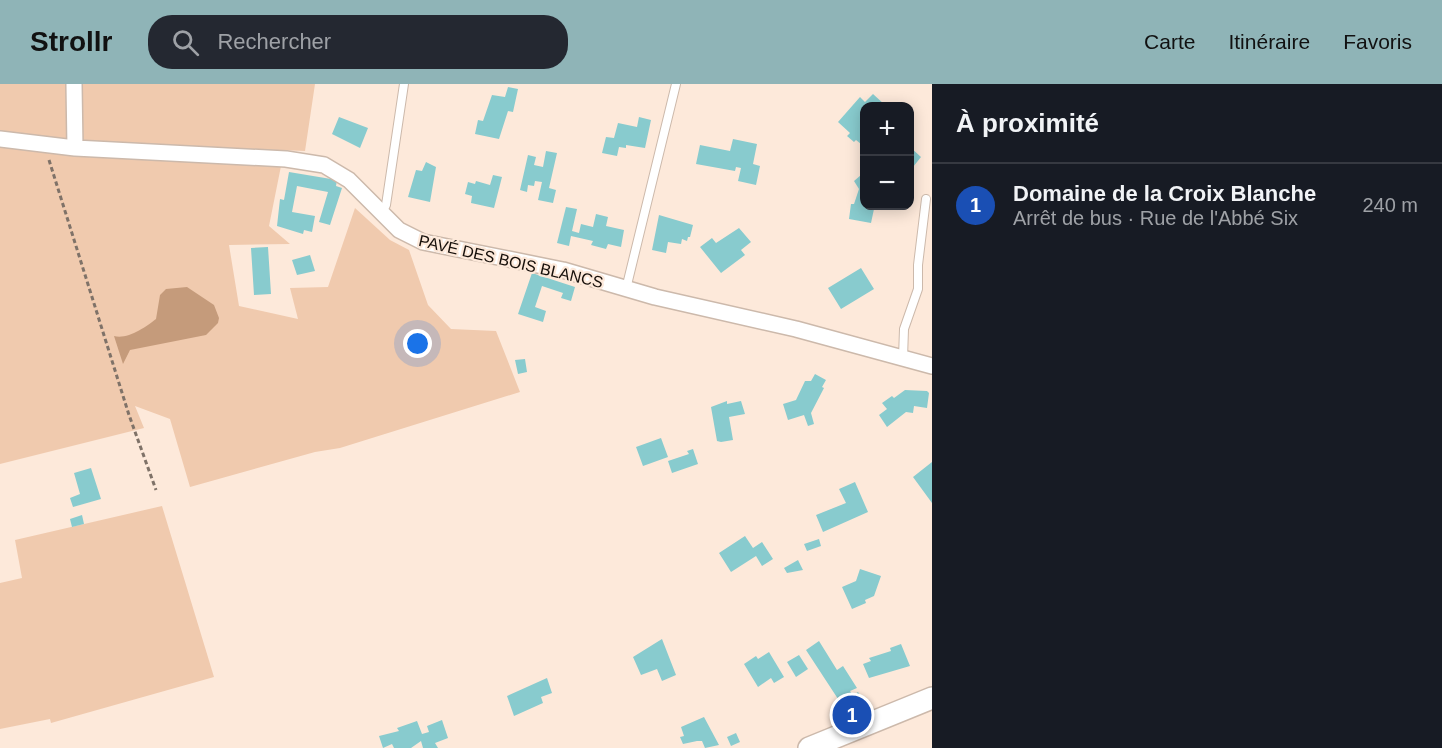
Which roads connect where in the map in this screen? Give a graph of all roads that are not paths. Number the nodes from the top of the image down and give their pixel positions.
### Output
1 (74, 84) edge
2 (404, 84) edge
3 (676, 84) edge
4 (0, 138) edge
5 (75, 148) junction
6 (927, 199) dead end
7 (381, 214) junction
8 (626, 289) junction
9 (903, 358) junction
10 (932, 366) edge
11 (932, 698) edge
12 (809, 748) edge

1 - 5 street
2 - 7 lane
3 - 8 lane
4 - 5 street, PAVÉ DES BOIS BLANCS
5 - 7 street, PAVÉ DES BOIS BLANCS
6 - 9 lane
7 - 8 street, PAVÉ DES BOIS BLANCS
8 - 9 street, PAVÉ DES BOIS BLANCS
9 - 10 street, PAVÉ DES BOIS BLANCS
11 - 12 main road

